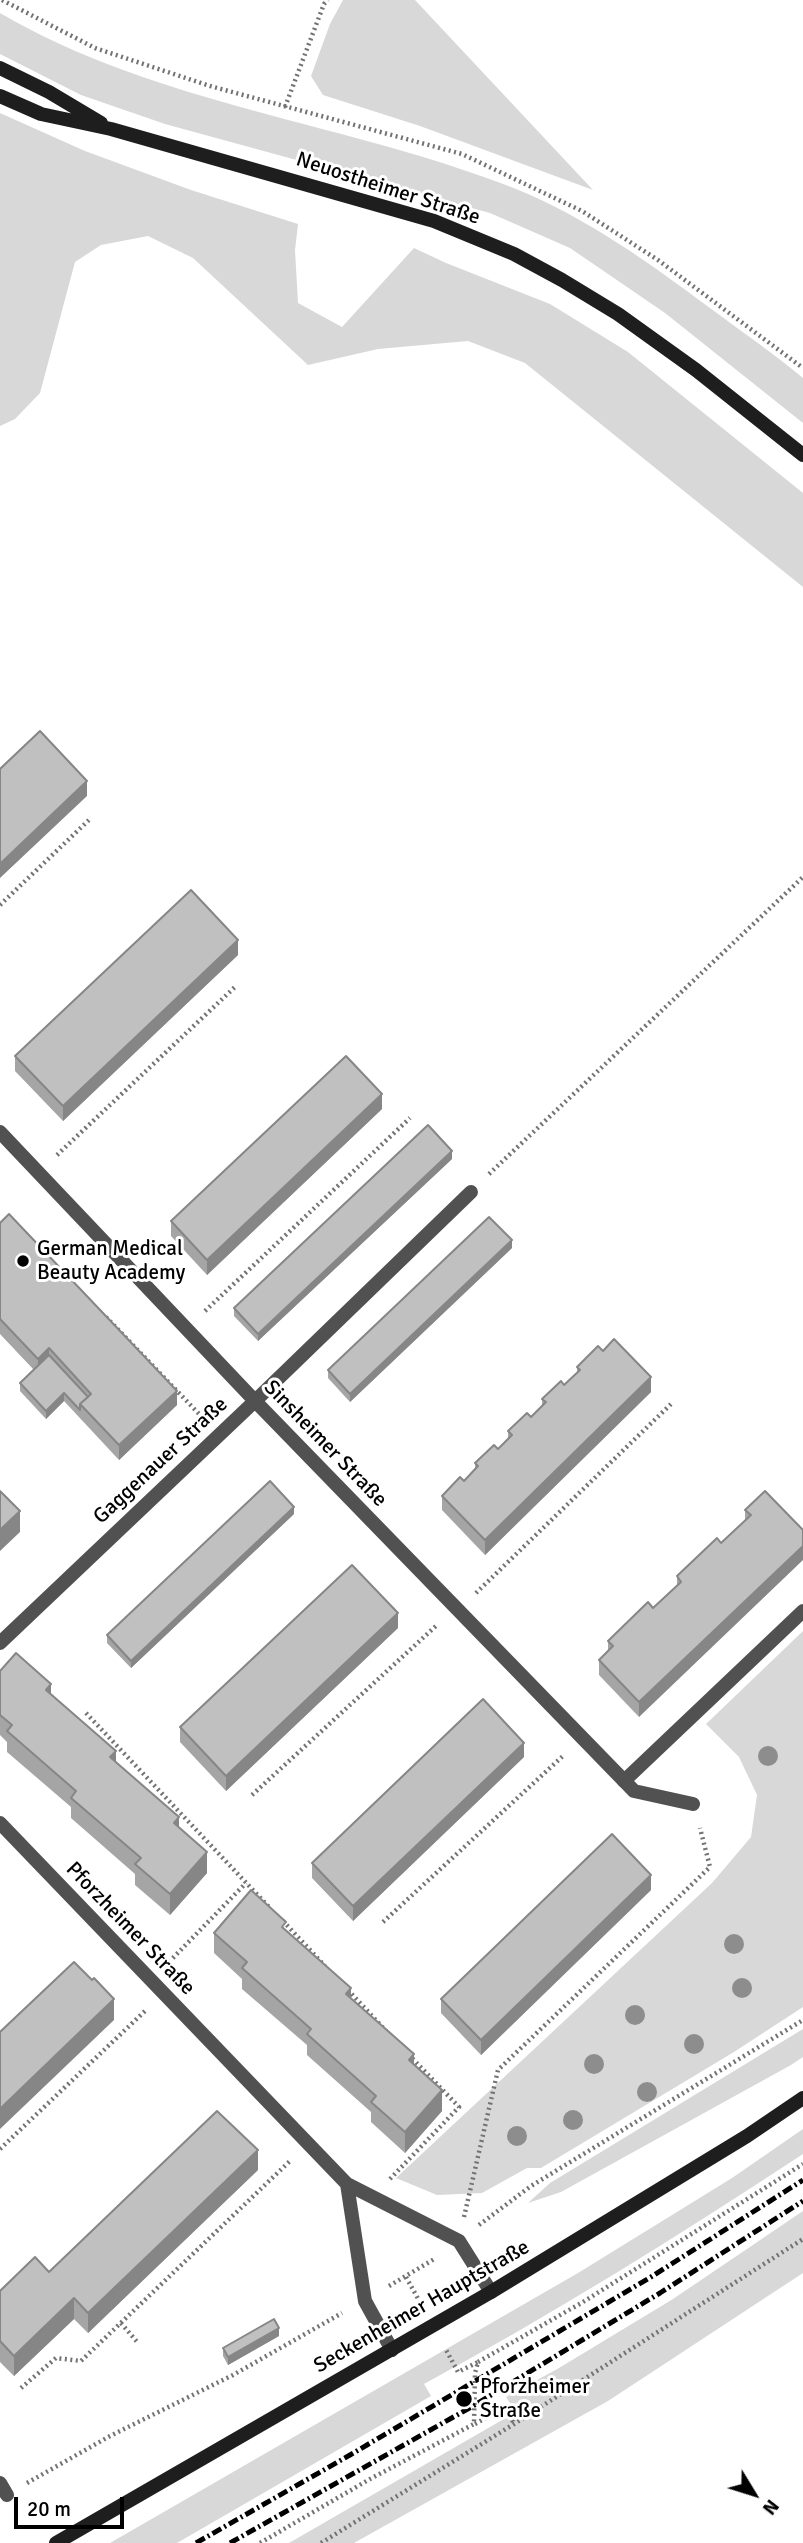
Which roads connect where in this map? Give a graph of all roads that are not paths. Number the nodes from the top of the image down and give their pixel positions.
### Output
1 (0, 68) edge
2 (0, 96) edge
3 (111, 129) junction
4 (803, 455) edge
5 (0, 1132) edge
6 (471, 1192) road end
7 (255, 1401) junction
8 (803, 1611) edge
9 (0, 1643) edge
10 (624, 1781) junction
11 (693, 1804) road end
12 (0, 1824) edge
13 (803, 2098) edge
14 (347, 2185) junction
15 (491, 2292) junction
16 (392, 2350) junction
17 (56, 2543) edge

1 - 3 main road, Neuostheimer Straße
2 - 3 main road, Neuostheimer Straße
3 - 4 main road, Neuostheimer Straße
5 - 7 street, Sinsheimer Straße
6 - 7 street, Gaggenauer Straße
7 - 9 street, Gaggenauer Straße
7 - 10 street, Sinsheimer Straße
8 - 10 street
10 - 11 street, Sinsheimer Straße
12 - 14 street, Pforzheimer Straße
13 - 15 main road, Seckenheimer Hauptstraße
14 - 15 street, Pforzheimer Straße
14 - 16 street
15 - 16 main road, Seckenheimer Hauptstraße
16 - 17 main road, Seckenheimer Hauptstraße

